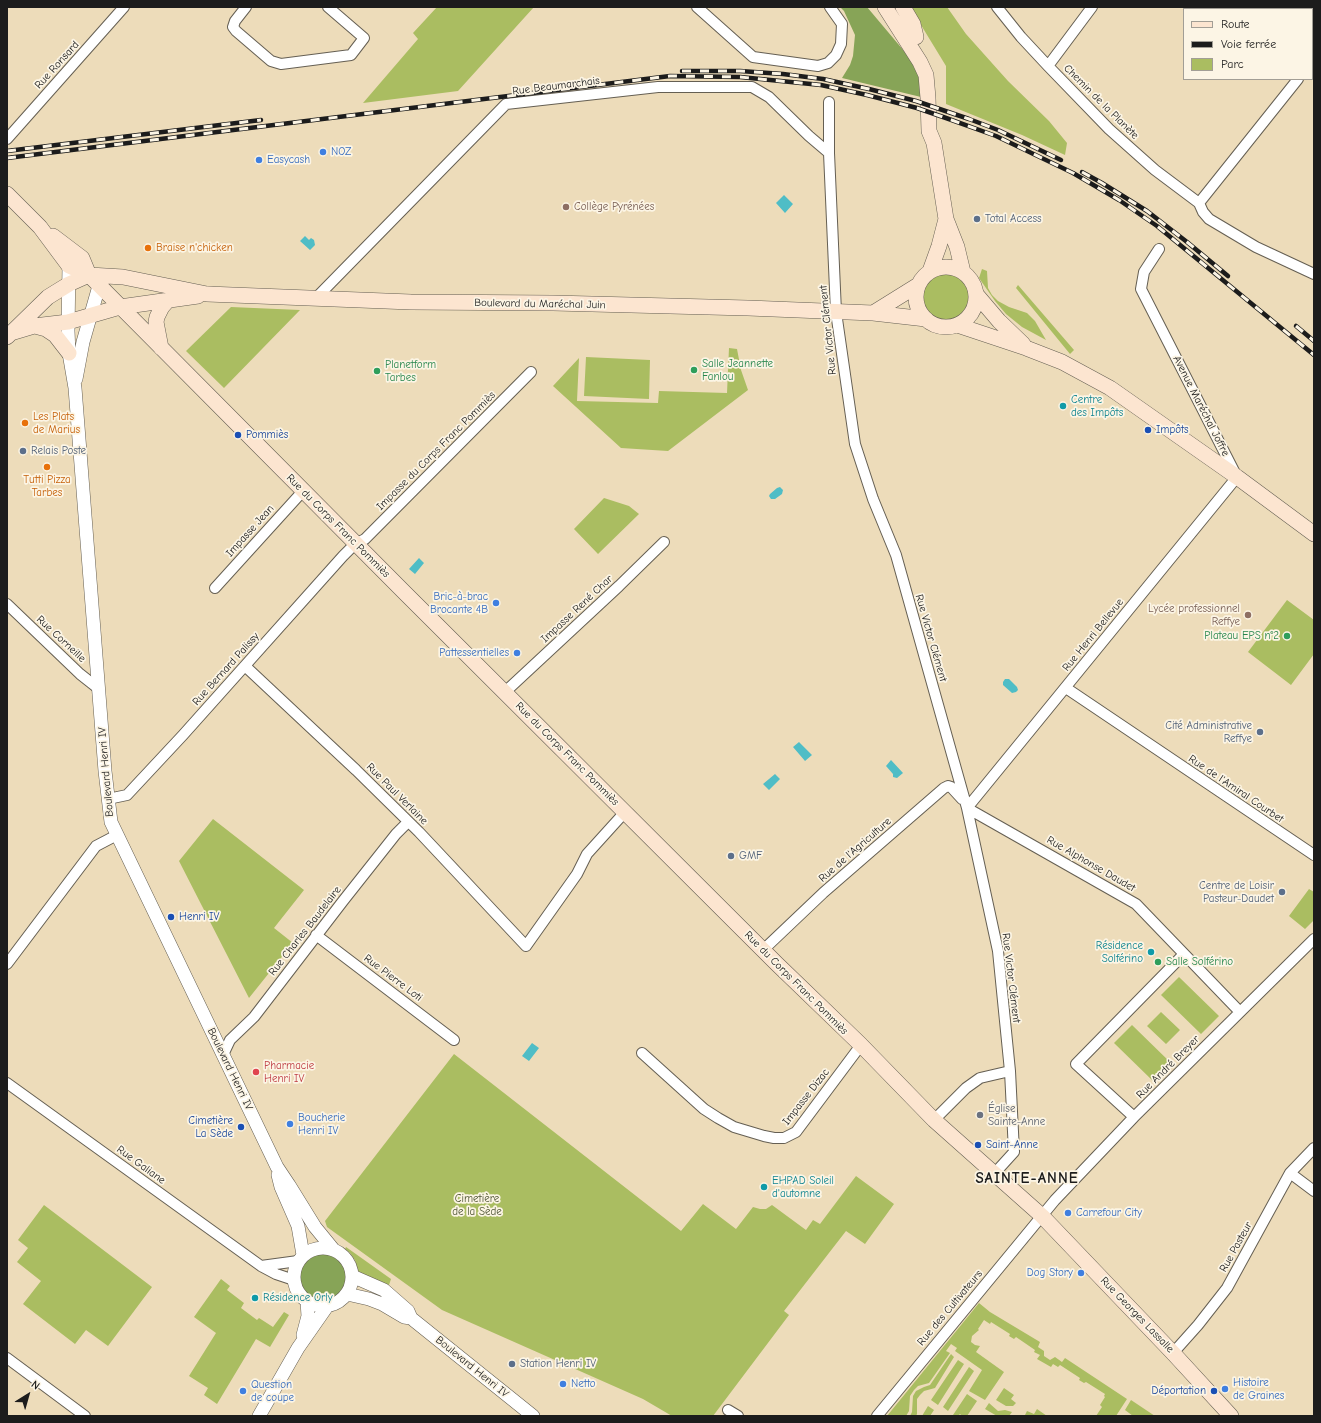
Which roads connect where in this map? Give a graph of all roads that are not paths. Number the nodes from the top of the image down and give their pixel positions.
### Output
1 (124, 7) edge
2 (246, 7) edge
3 (328, 7) edge
4 (697, 7) edge
5 (830, 7) edge
6 (884, 7) edge
7 (897, 7) edge
8 (903, 7) edge
9 (997, 7) edge
10 (1092, 7) edge
11 (916, 37) junction
12 (1048, 66) junction
13 (1297, 80) edge
14 (829, 102) dead end
15 (7, 139) edge
16 (934, 144) junction
17 (829, 153) junction
18 (7, 194) edge
19 (1199, 203) junction
20 (946, 219) junction
21 (40, 227) junction
22 (1159, 249) dead end
23 (69, 266) junction
24 (930, 271) junction
25 (963, 272) junction
26 (1314, 274) edge
27 (94, 280) junction
28 (69, 284) junction
29 (918, 286) junction
30 (207, 294) junction
31 (976, 294) junction
32 (318, 298) junction
33 (168, 300) junction
34 (120, 307) junction
35 (836, 312) junction
36 (873, 313) junction
37 (90, 315) junction
38 (926, 319) junction
39 (68, 322) junction
40 (957, 325) junction
41 (34, 326) junction
42 (9, 335) edge
43 (161, 348) junction
44 (1031, 349) junction
45 (69, 352) junction
46 (531, 372) dead end
47 (75, 388) junction
48 (1237, 477) junction
49 (303, 491) junction
50 (1314, 534) edge
51 (664, 542) dead end
52 (355, 544) junction
53 (215, 588) dead end
54 (7, 604) edge
55 (245, 666) junction
56 (1066, 688) junction
57 (99, 689) junction
58 (505, 692) junction
59 (108, 799) junction
60 (966, 805) junction
61 (625, 812) junction
62 (408, 822) junction
63 (118, 836) junction
64 (1314, 856) edge
65 (316, 935) junction
66 (1314, 939) edge
67 (763, 950) junction
68 (1184, 954) junction
69 (7, 964) edge
70 (1240, 1012) junction
71 (454, 1040) dead end
72 (861, 1045) junction
73 (642, 1053) dead end
74 (223, 1055) junction
75 (1010, 1072) junction
76 (7, 1084) edge
77 (1134, 1117) junction
78 (934, 1120) junction
79 (1314, 1148) edge
80 (277, 1167) junction
81 (1290, 1173) junction
82 (994, 1174) junction
83 (1314, 1191) edge
84 (1042, 1216) junction
85 (333, 1249) junction
86 (301, 1258) junction
87 (261, 1266) junction
88 (352, 1276) junction
89 (294, 1280) junction
90 (347, 1294) junction
91 (307, 1301) junction
92 (328, 1305) junction
93 (411, 1318) junction
94 (298, 1348) junction
95 (1173, 1353) junction
96 (7, 1358) edge
97 (728, 1410) dead end
98 (85, 1416) edge
99 (258, 1416) edge
100 (533, 1416) edge
101 (738, 1416) edge
102 (877, 1416) edge
103 (1231, 1416) edge

1 - 15 street, Rue Ronsard
2 - 3 street
4 - 5 street
6 - 16 main road
7 - 11 main road
8 - 11 main road
9 - 12 street, Chemin de la Planète
10 - 12 street
11 - 16 main road
12 - 19 street, Chemin de la Planète
13 - 19 street
14 - 17 street, Rue Victor Clément
16 - 20 main road
17 - 32 street, Rue Beaumarchais
17 - 35 street, Rue Victor Clément
18 - 21 main road, Rue du Corps Franc Pommiès
19 - 26 street, Chemin de la Planète
20 - 24 main road
20 - 25 main road
21 - 23 main road, Rue du Corps Franc Pommiès
21 - 27 main road, Rue du Corps Franc Pommiès
22 - 48 street, Avenue Maréchal Joffre
23 - 27 main road, Rue du Corps Franc Pommiès
23 - 28 street, Boulevard Henri IV
24 - 25 main road
24 - 29 main road
25 - 31 main road
27 - 28 main road
27 - 30 main road, Boulevard du Maréchal Juin
27 - 34 main road, Rue du Corps Franc Pommiès
27 - 37 street, Boulevard Henri IV
28 - 39 street, Boulevard Henri IV
28 - 42 main road
29 - 36 main road
29 - 38 main road
30 - 32 main road, Boulevard du Maréchal Juin
30 - 33 main road, Boulevard du Maréchal Juin
31 - 40 main road
31 - 44 main road
32 - 35 main road, Boulevard du Maréchal Juin
33 - 34 main road, Boulevard du Maréchal Juin
33 - 43 main road
34 - 37 main road, Boulevard du Maréchal Juin
34 - 43 main road, Rue du Corps Franc Pommiès
35 - 36 main road, Boulevard du Maréchal Juin
35 - 60 street, Rue Victor Clément
36 - 38 main road, Boulevard du Maréchal Juin
37 - 39 main road, Boulevard du Maréchal Juin
37 - 47 street, Boulevard Henri IV
38 - 40 main road
39 - 41 main road, Boulevard du Maréchal Juin
39 - 45 street, Boulevard Henri IV
40 - 44 main road
41 - 42 main road, Boulevard du Maréchal Juin
41 - 45 main road
43 - 49 main road, Rue du Corps Franc Pommiès
44 - 48 main road
45 - 47 street, Boulevard Henri IV
46 - 52 street, Impasse du Corps Franc Pommiès
47 - 57 street, Boulevard Henri IV
48 - 50 main road, Avenue Maréchal Joffre
48 - 56 street, Rue Henri Bellevue
49 - 52 main road, Rue du Corps Franc Pommiès
49 - 53 street, Impasse Jean
51 - 58 street, Impasse René Char
52 - 55 street, Rue Bernard Palissy
52 - 58 main road, Rue du Corps Franc Pommiès
54 - 57 street, Rue Corneille
55 - 59 street, Rue Bernard Palissy
55 - 62 street, Rue Paul Verlaine
56 - 60 street, Rue Henri Bellevue
56 - 64 street, Rue de l'Amiral Courbet
57 - 59 street, Boulevard Henri IV
58 - 61 main road, Rue du Corps Franc Pommiès
59 - 63 street, Boulevard Henri IV
60 - 67 street, Rue de l'Agriculture
60 - 68 street, Rue Alphonse Daudet
60 - 75 street, Rue Victor Clément
61 - 62 street, Rue Paul Verlaine
61 - 67 main road, Rue du Corps Franc Pommiès
62 - 65 street, Rue Charles Baudelaire
63 - 69 street
63 - 74 street, Boulevard Henri IV
65 - 71 street, Rue Pierre Loti
65 - 74 street, Rue Charles Baudelaire
66 - 70 street, Rue André Breyer
67 - 72 main road, Rue du Corps Franc Pommiès
68 - 70 street, Rue Alphonse Daudet
68 - 77 street
70 - 77 street, Rue André Breyer
72 - 73 street, Impasse Dizac
72 - 78 main road, Rue du Corps Franc Pommiès
74 - 80 street, Boulevard Henri IV
75 - 78 street
75 - 82 street, Rue Victor Clément
76 - 87 street, Rue Galiane
77 - 84 street, Rue André Breyer
78 - 82 main road, Rue du Corps Franc Pommiès
79 - 81 street, Rue Pasteur
80 - 85 street, Boulevard Henri IV
80 - 86 street, Boulevard Henri IV
81 - 83 street
81 - 95 street, Rue Pasteur
82 - 84 main road, Rue du Corps Franc Pommiès
84 - 95 main road, Rue Georges Lassalle
84 - 102 street, Rue des Cultivateurs
85 - 86 street
85 - 88 street
86 - 87 street
86 - 89 street
87 - 89 street, Rue Galiane
88 - 90 street
88 - 93 street, Boulevard Henri IV
89 - 91 street
90 - 92 street
90 - 93 street, Boulevard Henri IV
91 - 92 street
91 - 94 street
92 - 94 street
93 - 100 street, Boulevard Henri IV
94 - 99 street
95 - 103 main road, Rue Georges Lassalle
96 - 98 street
97 - 101 street

